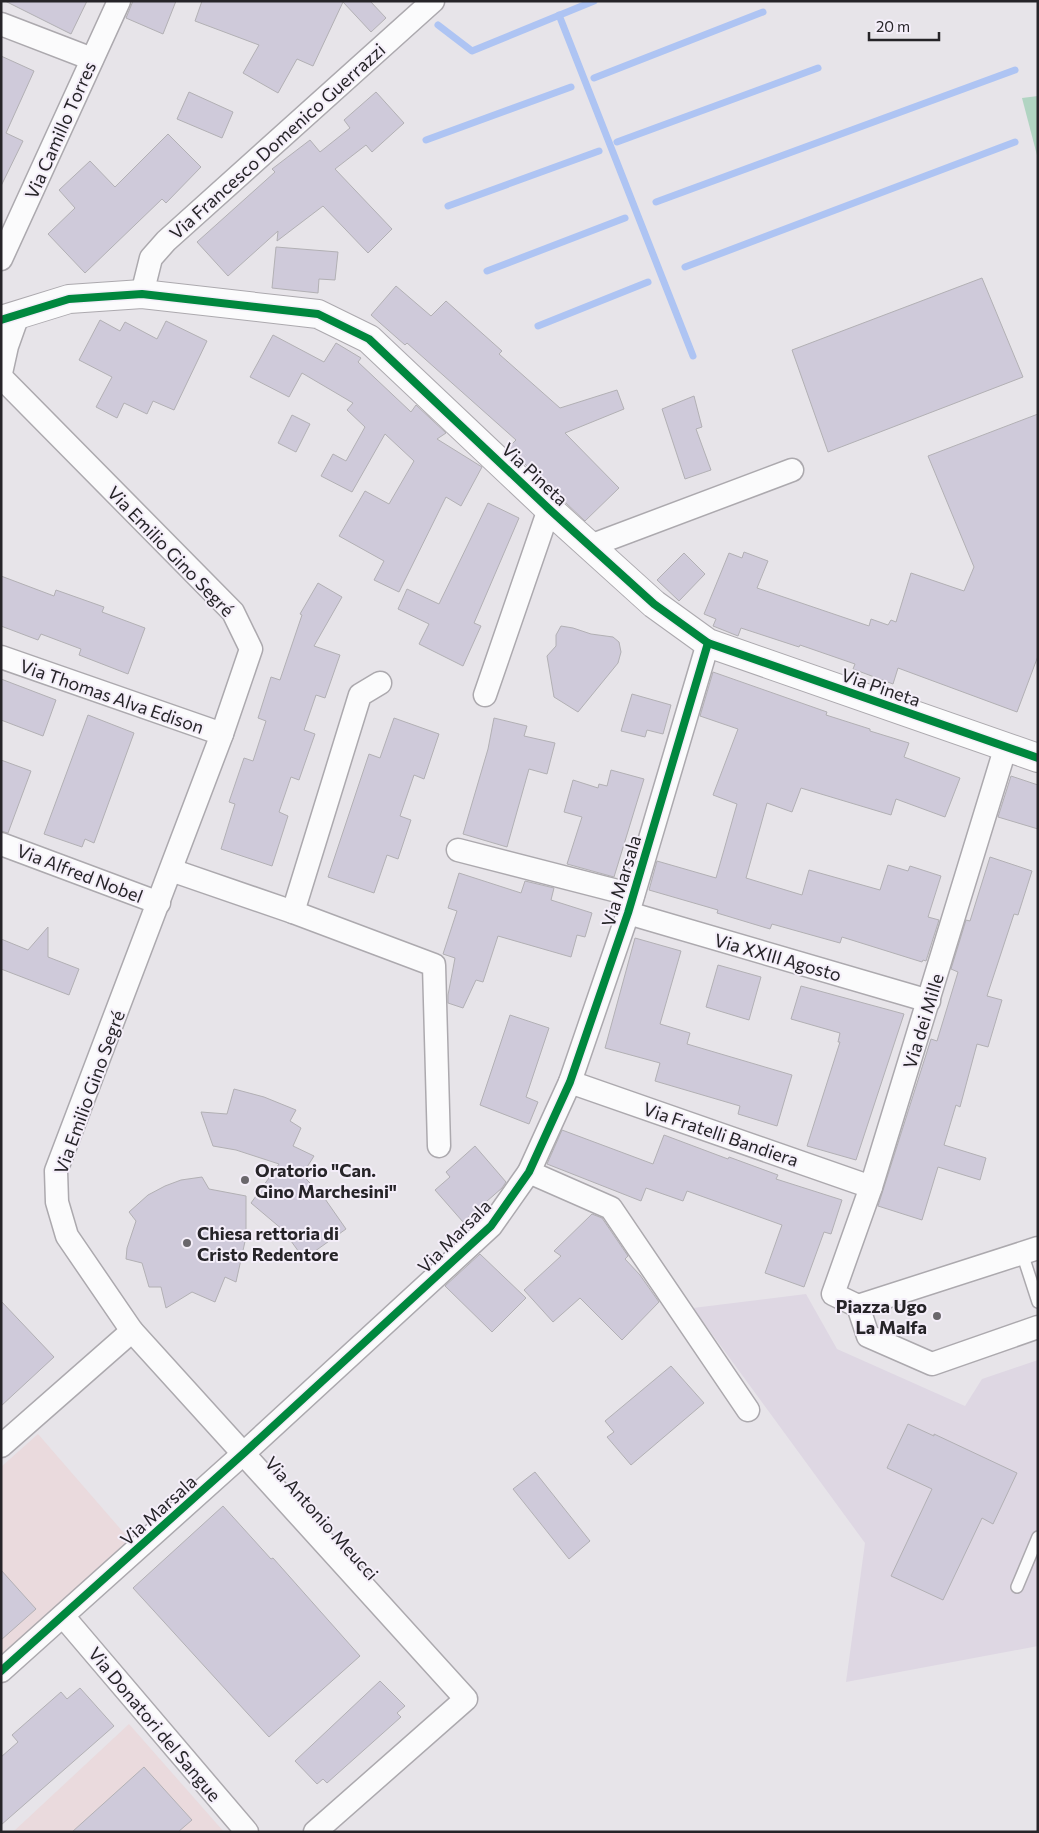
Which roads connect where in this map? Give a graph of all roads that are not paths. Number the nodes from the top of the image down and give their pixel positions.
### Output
1 (119, 1) edge
2 (433, 1) edge
3 (1, 24) edge
4 (92, 59) junction
5 (1, 259) edge
6 (142, 294) junction
7 (10, 318) edge
8 (1, 373) edge
9 (1, 377) edge
10 (792, 470) dead end
11 (549, 509) junction
12 (590, 546) junction
13 (708, 643) junction
14 (1, 657) edge
15 (380, 683) dead end
16 (485, 696) dead end
17 (222, 734) junction
18 (1006, 746) junction
19 (1038, 758) edge
20 (1, 844) edge
21 (458, 850) dead end
22 (171, 870) junction
23 (159, 903) junction
24 (630, 904) junction
25 (293, 912) junction
26 (929, 1001) junction
27 (570, 1082) junction
28 (439, 1146) dead end
29 (529, 1172) junction
30 (871, 1187) junction
31 (1030, 1251) edge
32 (1038, 1302) edge
33 (858, 1306) junction
34 (1038, 1327) edge
35 (132, 1331) junction
36 (748, 1410) dead end
37 (1, 1446) edge
38 (244, 1453) junction
39 (1038, 1537) edge
40 (1016, 1587) dead end
41 (64, 1616) junction
42 (1, 1671) edge
43 (247, 1832) edge
44 (315, 1832) edge

1 - 4 street, Via Camillo Torres
2 - 6 street, Via Francesco Domenico Guerrazzi
3 - 4 street
4 - 5 street, Via Camillo Torres
6 - 7 street, Via Pineta
6 - 11 street, Via Pineta
7 - 8 street
9 - 17 street, Via Emilio Gino Segré
10 - 12 street
11 - 12 street, Via Pineta
11 - 16 street
12 - 13 street, Via Pineta
13 - 18 street, Via Pineta
13 - 24 street, Via Marsala
14 - 17 street, Via Thomas Alva Edison
15 - 25 street
17 - 22 street, Via Emilio Gino Segré
18 - 19 street, Via Pineta
18 - 26 street, Via dei Mille
20 - 23 street, Via Alfred Nobel
21 - 24 street, Via XXIII Agosto
22 - 23 street, Via Emilio Gino Segré
22 - 25 street
23 - 35 street, Via Emilio Gino Segré
24 - 26 street, Via XXIII Agosto
24 - 27 street, Via Marsala
25 - 28 street
26 - 30 street, Via dei Mille
27 - 29 street, Via Marsala
27 - 30 street, Via Fratelli Bandiera
29 - 36 street
29 - 38 street, Via Marsala
30 - 33 street, Via dei Mille
31 - 32 lane
31 - 33 street
33 - 34 street
35 - 37 street
35 - 38 street, Via Antonio Meucci
38 - 41 street, Via Marsala
38 - 44 street, Via Antonio Meucci
39 - 40 lane
41 - 42 street, Via Marsala
41 - 43 street, Via Donatori del Sangue

